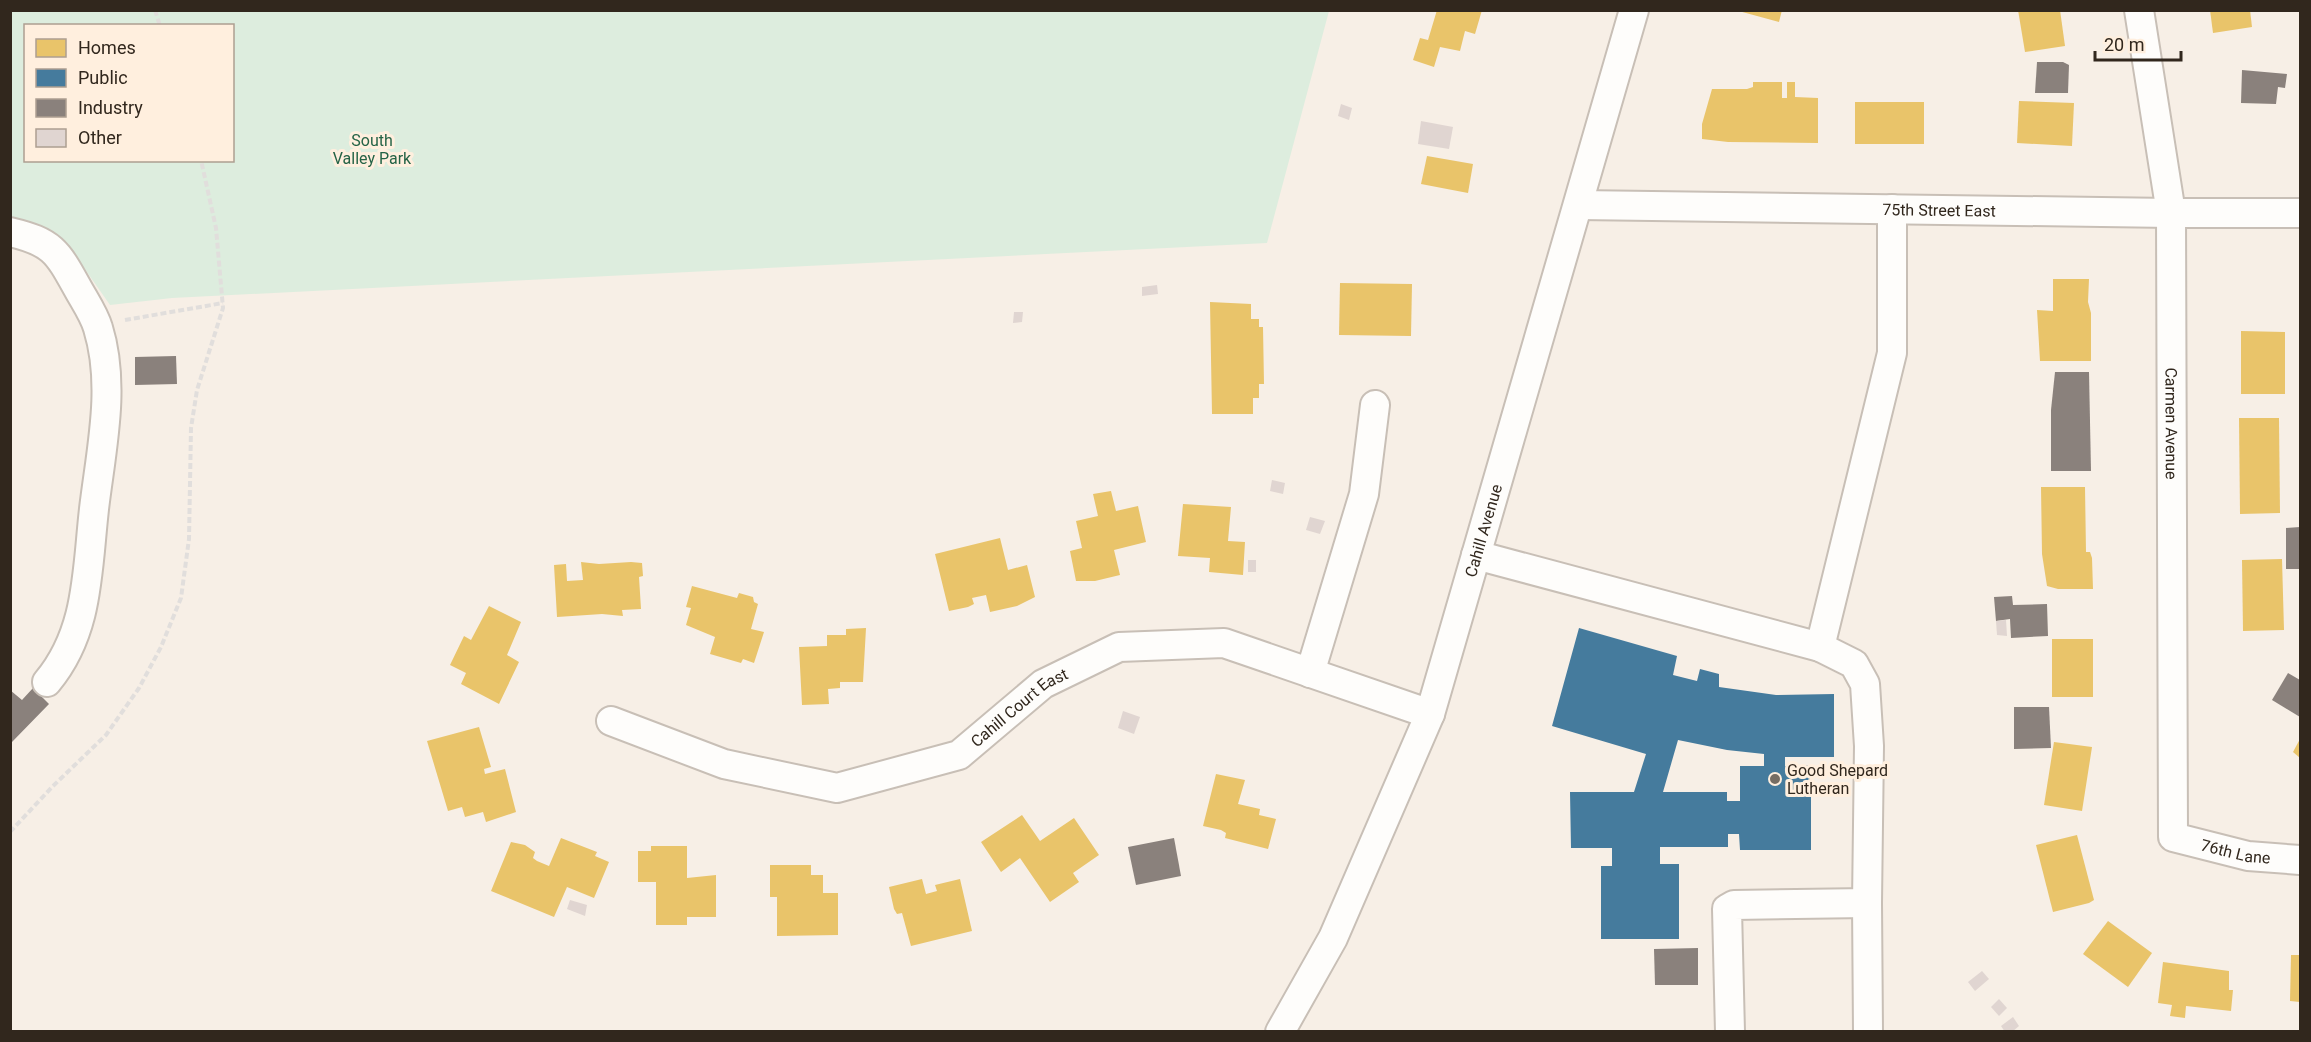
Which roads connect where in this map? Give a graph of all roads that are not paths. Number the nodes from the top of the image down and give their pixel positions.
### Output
1 (1634, 10) edge
2 (2139, 10) edge
3 (1579, 205) junction
4 (1892, 209) junction
5 (2171, 213) junction
6 (2301, 213) edge
7 (10, 232) edge
8 (1375, 405) dead end
9 (1476, 555) junction
10 (1820, 647) junction
11 (1310, 673) junction
12 (47, 682) dead end
13 (1430, 714) junction
14 (610, 721) dead end
15 (2173, 837) joint
16 (2301, 860) edge
17 (1867, 903) junction
18 (1868, 1031) edge
19 (1280, 1032) edge
20 (1730, 1032) edge

1 - 3 street, Cahill Avenue
2 - 5 street, Carmen Avenue
3 - 4 street, 75th Street East
3 - 9 street, Cahill Avenue
4 - 5 street, 75th Street East
4 - 10 street
5 - 6 street, 75th Street East
5 - 15 street, Carmen Avenue
7 - 12 street
8 - 11 street
9 - 10 street
9 - 13 street, Cahill Avenue
10 - 17 street
11 - 13 street, Cahill Court East
11 - 14 street, Cahill Court East
13 - 19 street, Cahill Avenue
15 - 16 street, 76th Lane
17 - 18 street
17 - 20 street

